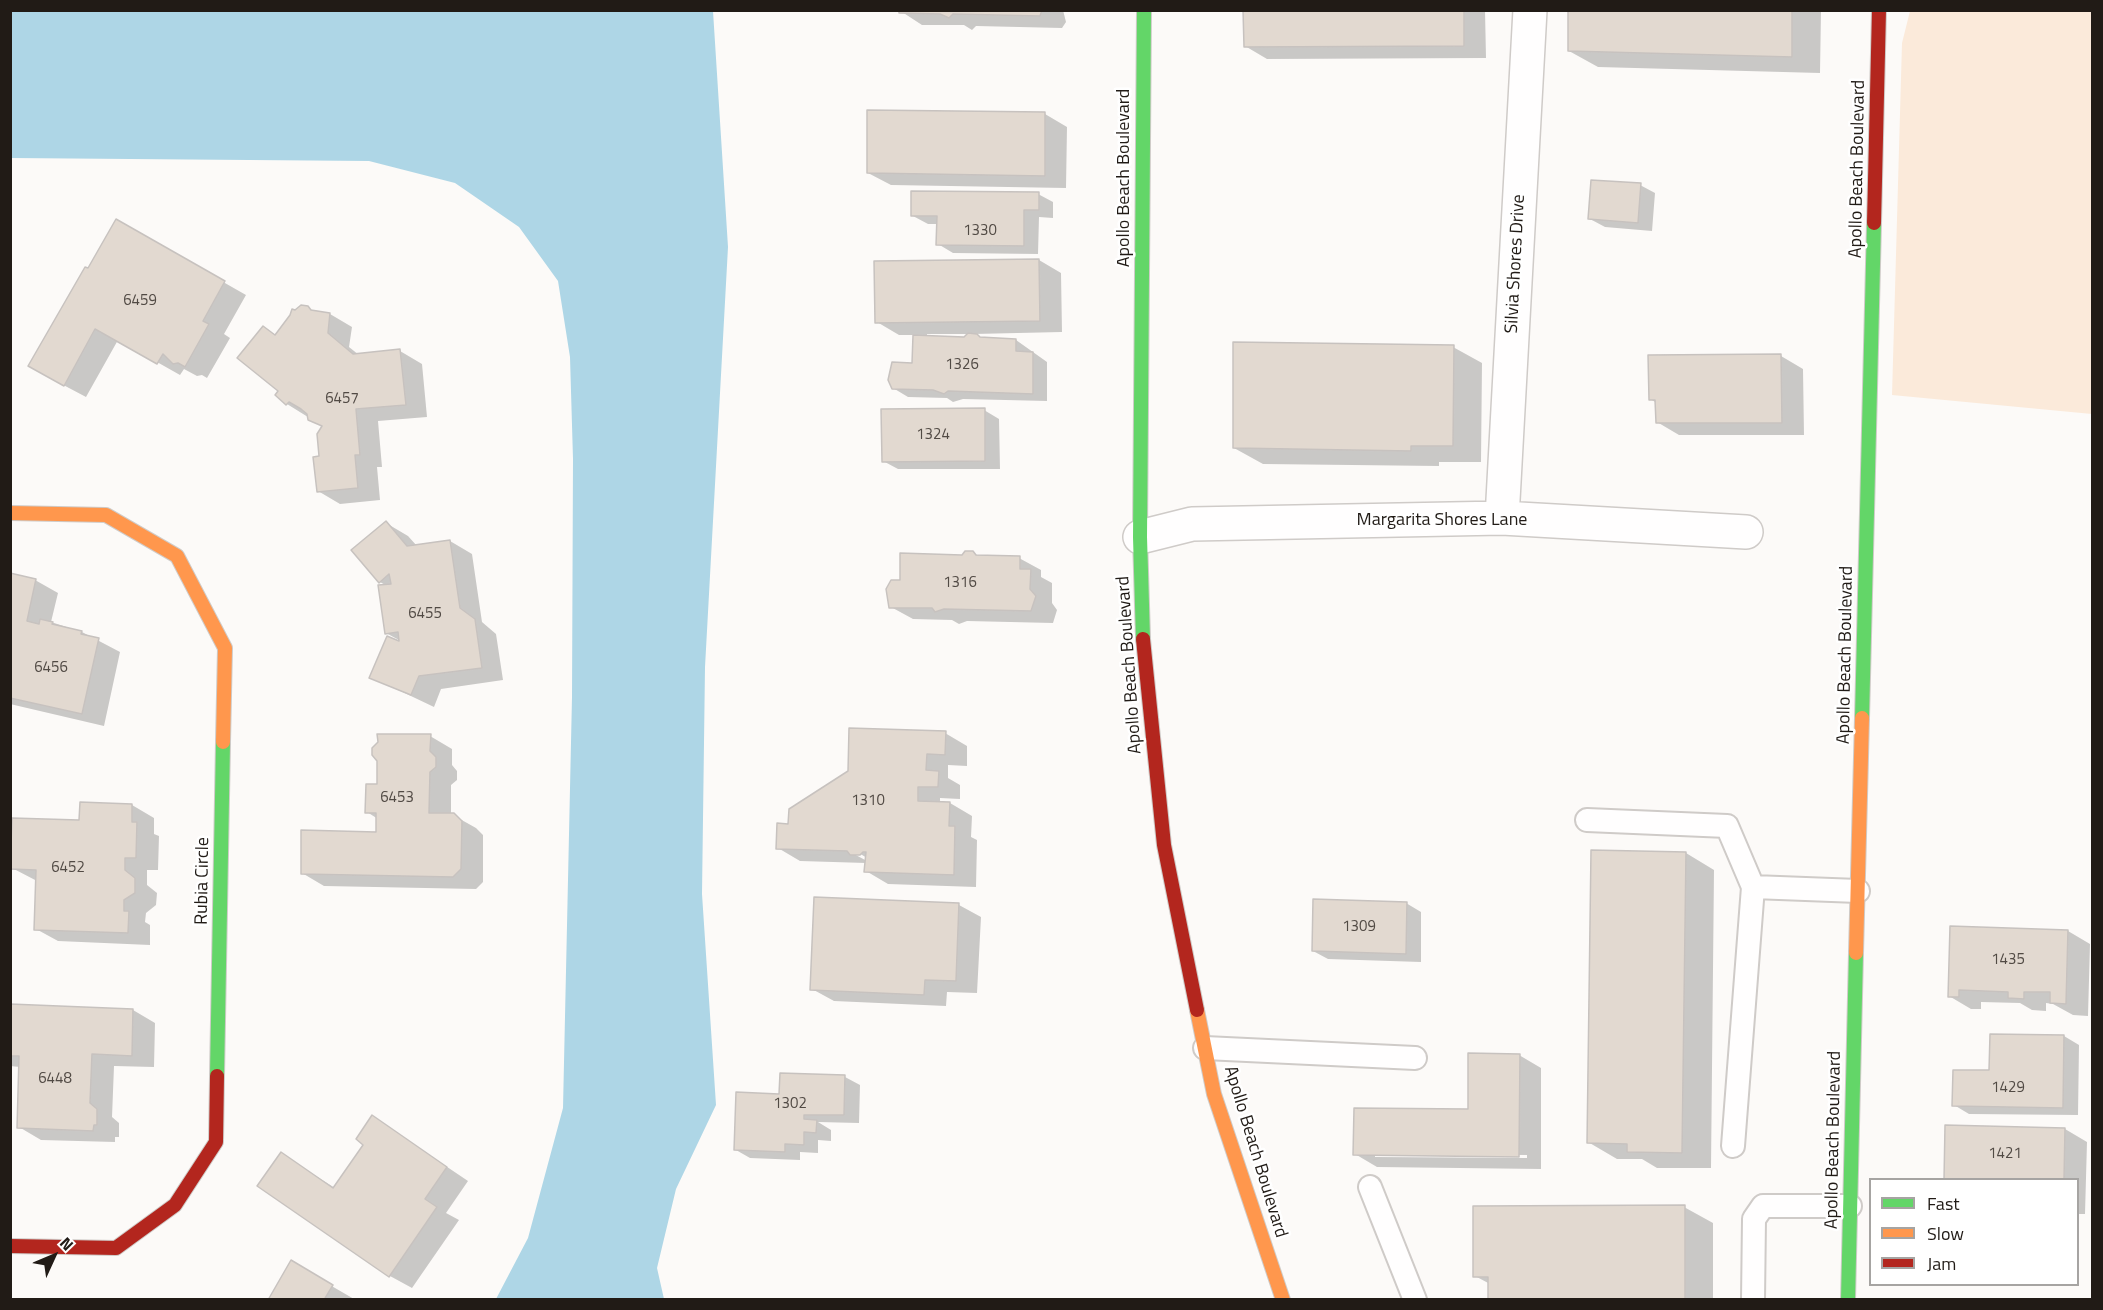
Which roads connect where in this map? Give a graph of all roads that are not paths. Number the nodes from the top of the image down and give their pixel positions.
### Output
1 (1144, 10) edge
2 (1530, 10) edge
3 (1879, 10) edge
4 (1888, 10) edge
5 (1880, 43) junction
6 (10, 513) edge
7 (1502, 518) junction
8 (1746, 532) dead end
9 (1140, 537) junction
10 (1587, 820) dead end
11 (1753, 887) junction
12 (1858, 891) junction
13 (1205, 1048) junction
14 (1415, 1058) dead end
15 (1733, 1146) dead end
16 (1370, 1187) dead end
17 (1850, 1206) junction
18 (10, 1246) edge
19 (1283, 1299) edge
20 (1415, 1299) edge
21 (1753, 1299) edge
22 (1848, 1299) edge

1 - 9 main road, Apollo Beach Boulevard
2 - 7 street, Silvia Shores Drive
3 - 5 main road, Apollo Beach Boulevard
4 - 5 main road
5 - 12 main road, Apollo Beach Boulevard
6 - 18 main road, Rubia Circle
7 - 8 street, Margarita Shores Lane
7 - 9 street, Margarita Shores Lane
9 - 13 main road, Apollo Beach Boulevard
10 - 11 lane
11 - 12 lane
11 - 15 lane
12 - 17 main road, Apollo Beach Boulevard
13 - 14 lane
13 - 19 main road, Apollo Beach Boulevard
16 - 20 lane
17 - 21 lane
17 - 22 main road, Apollo Beach Boulevard

